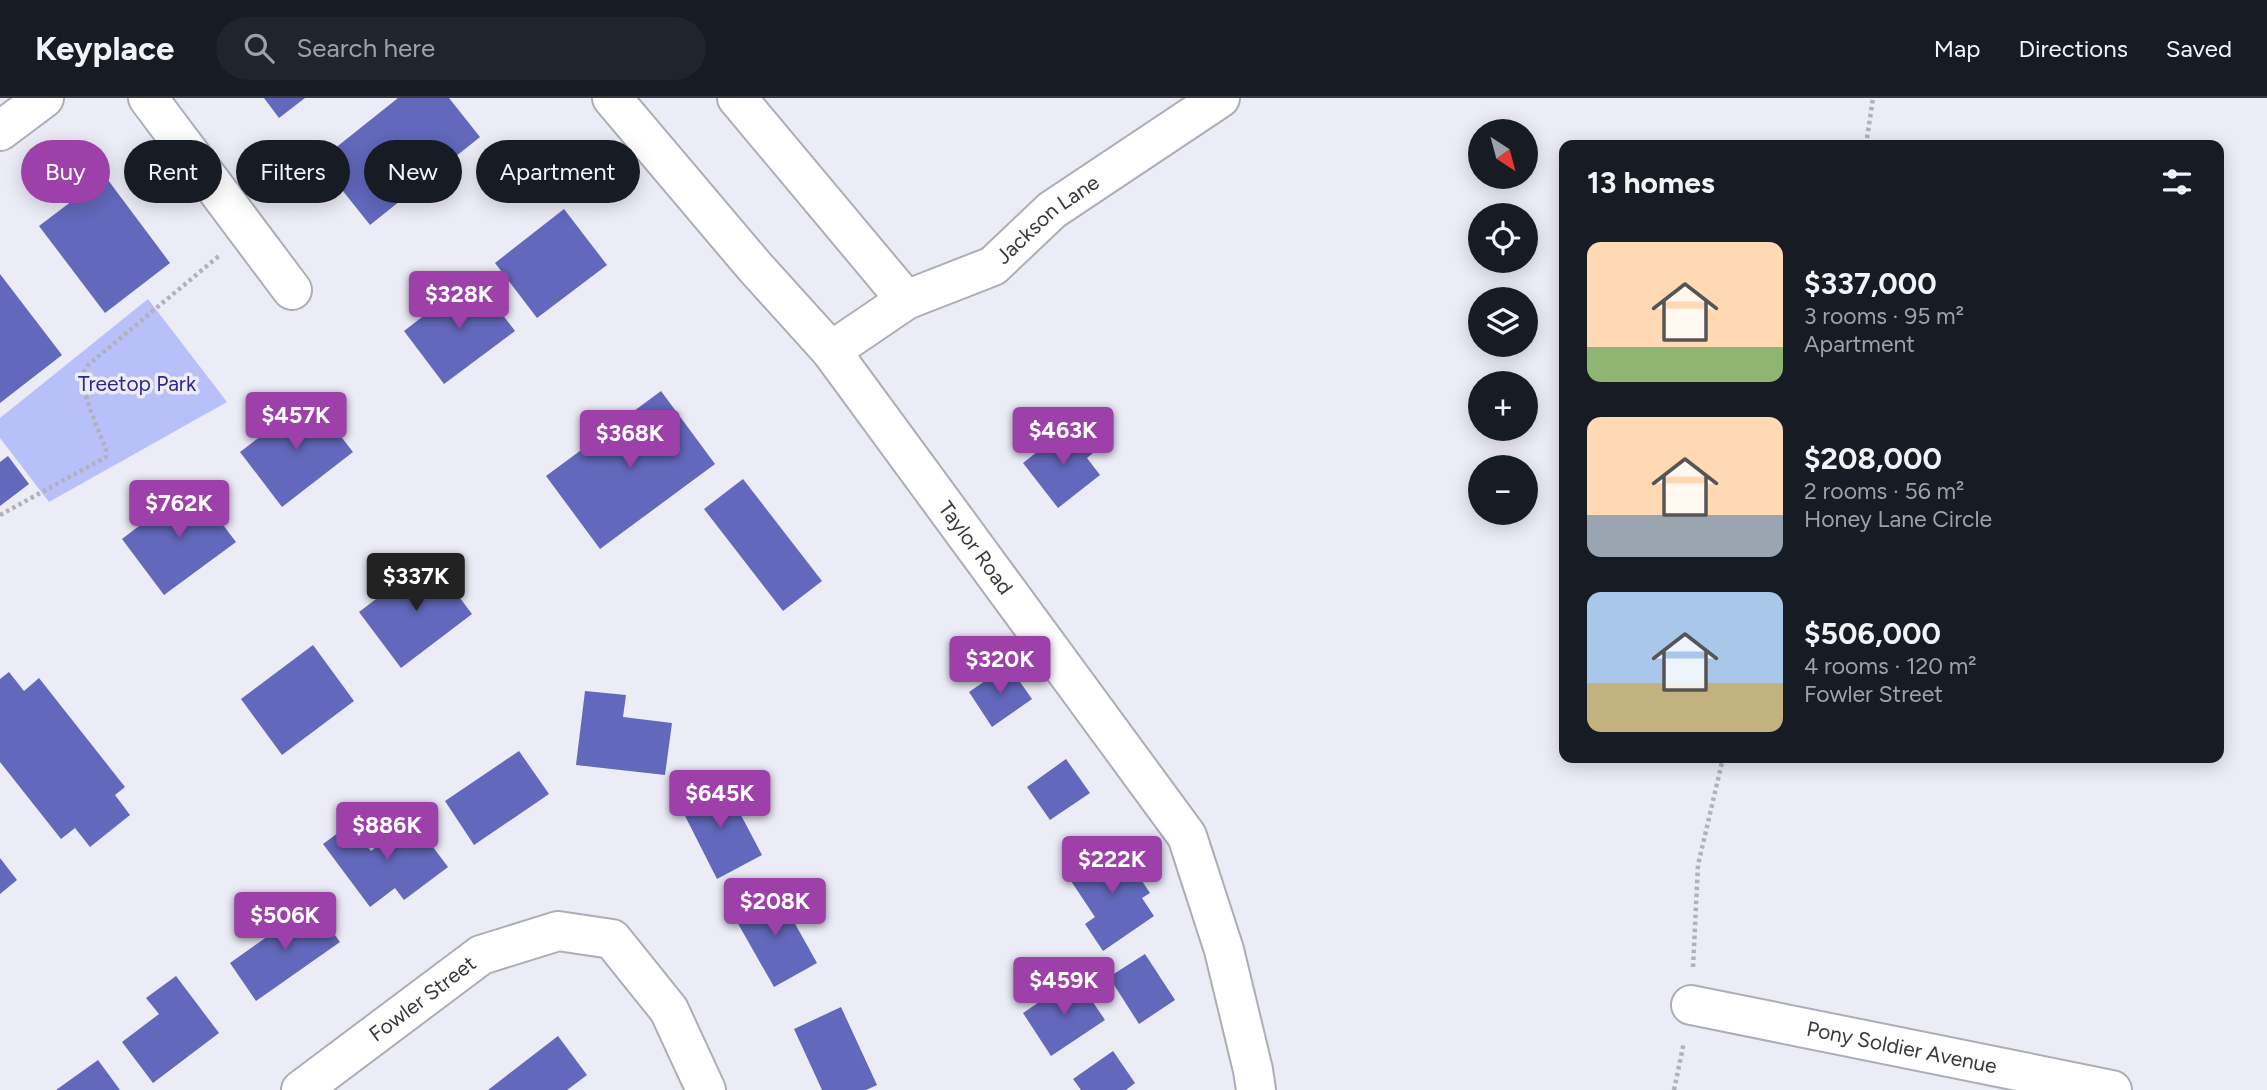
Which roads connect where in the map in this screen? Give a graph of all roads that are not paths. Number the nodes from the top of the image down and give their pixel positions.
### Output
1 (44, 98) edge
2 (148, 98) edge
3 (612, 98) edge
4 (737, 98) edge
5 (1220, 98) edge
6 (0, 131) edge
7 (292, 290) dead end
8 (906, 300) junction
9 (831, 351) junction
10 (1691, 1005) road end
11 (301, 1090) edge
12 (706, 1090) edge
13 (1256, 1090) edge
14 (2112, 1090) edge

1 - 6 street
2 - 7 street
3 - 9 street, Taylor Road
4 - 8 street
5 - 8 street, Jackson Lane
8 - 9 street, Jackson Lane
9 - 13 street, Taylor Road
10 - 14 street, Pony Soldier Avenue
11 - 12 street, Fowler Street

